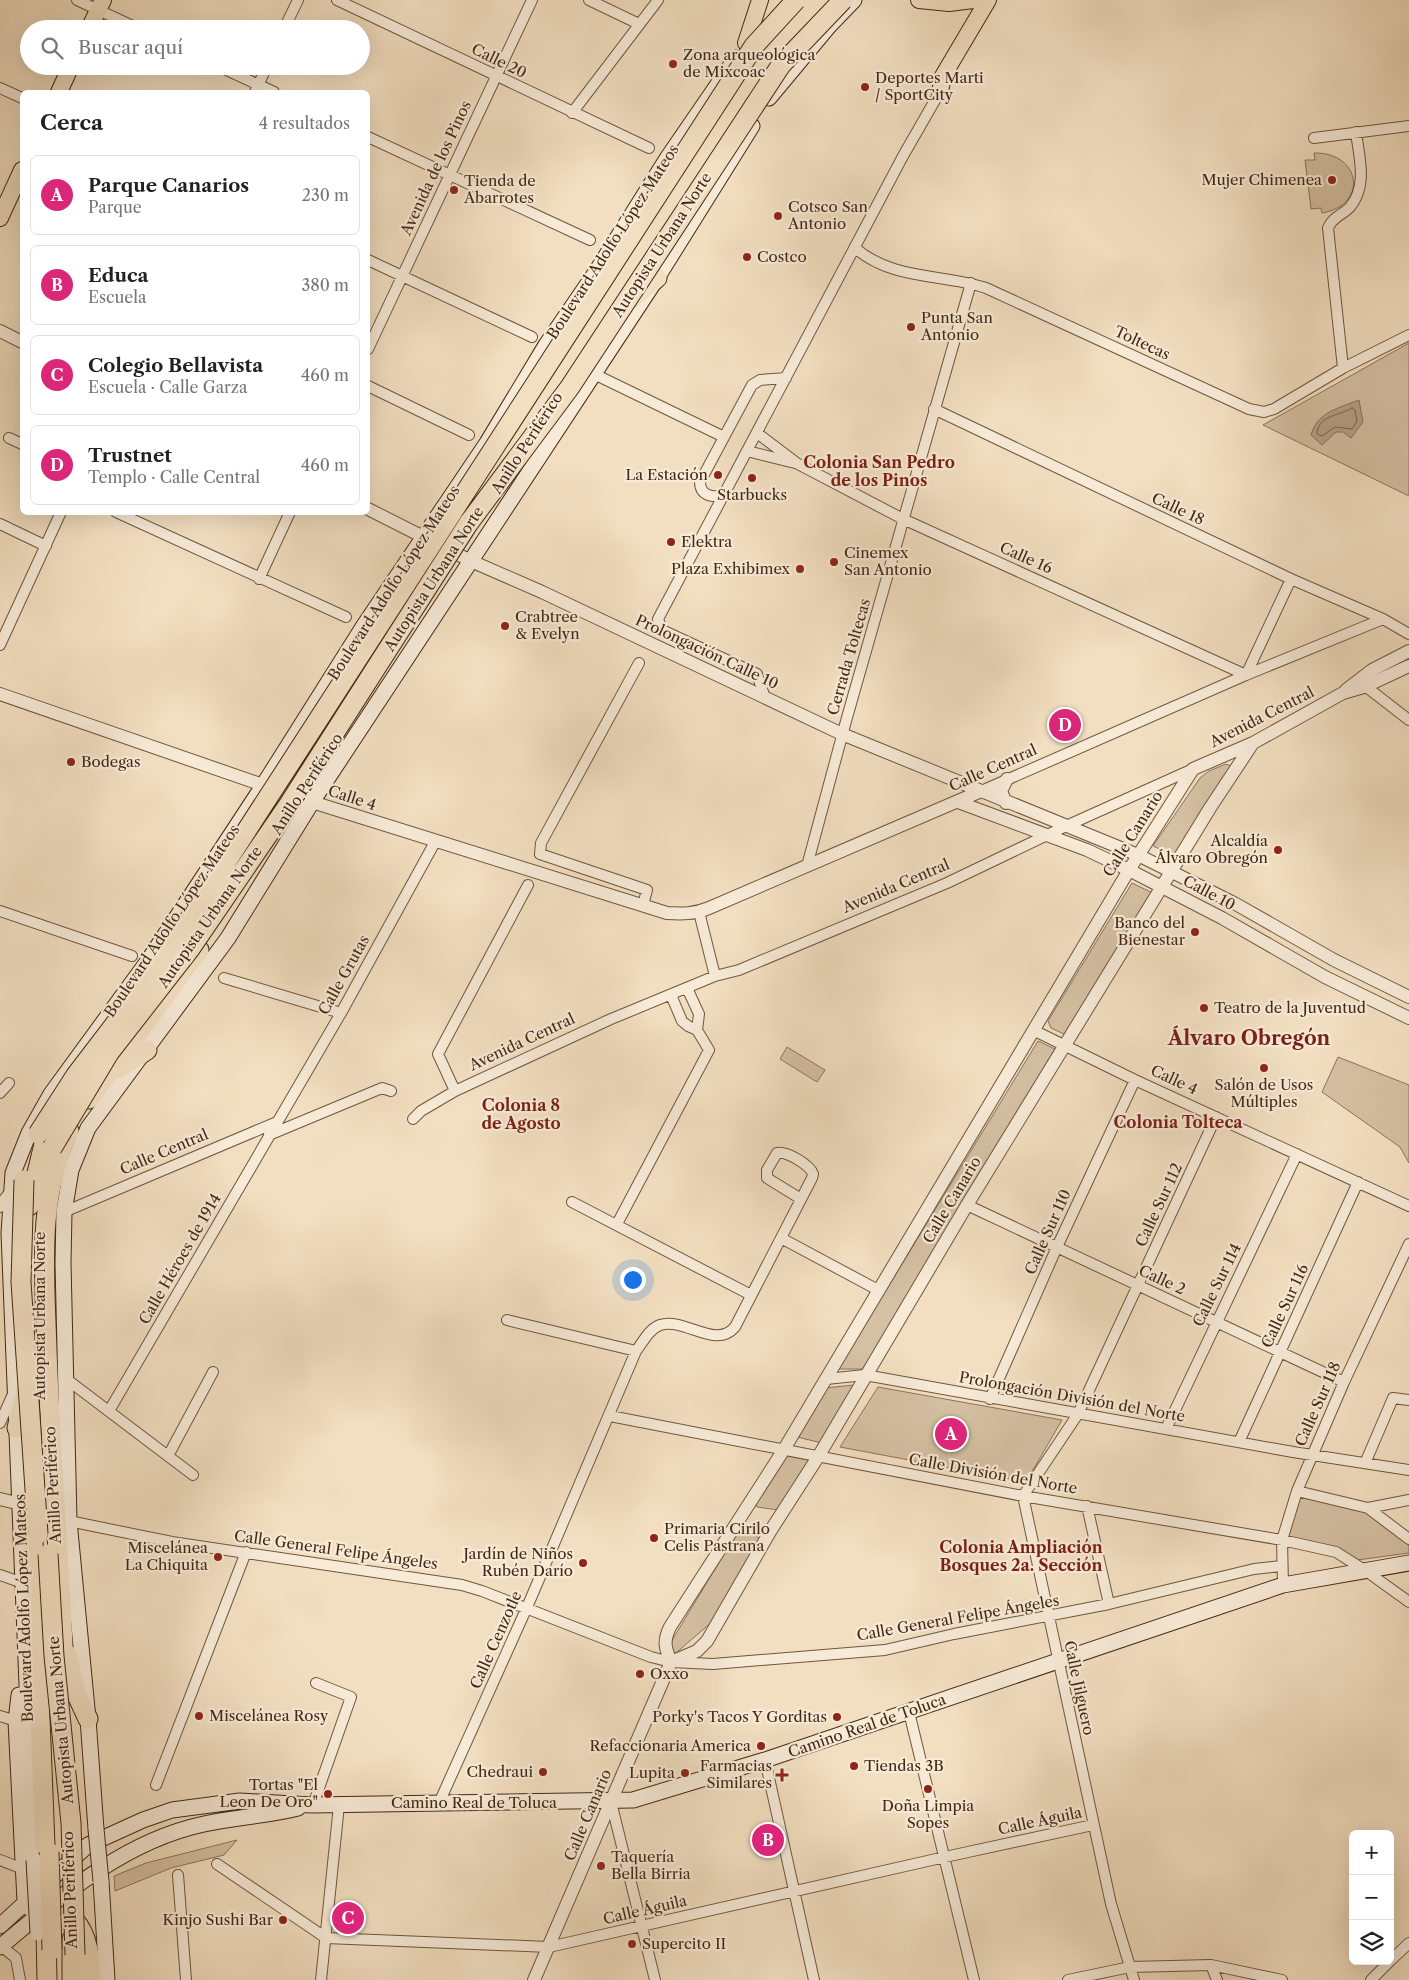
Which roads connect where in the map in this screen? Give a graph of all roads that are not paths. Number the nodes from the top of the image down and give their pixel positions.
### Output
1 (77, 0) edge
2 (298, 0) edge
3 (337, 0) edge
4 (532, 0) edge
5 (589, 0) edge
6 (658, 0) edge
7 (760, 0) edge
8 (784, 0) edge
9 (796, 0) edge
10 (808, 0) edge
11 (834, 0) edge
12 (843, 0) edge
13 (854, 0) edge
14 (919, 0) edge
15 (987, 4) edge
16 (101, 5) edge
17 (94, 20) edge
18 (124, 20) edge
19 (288, 20) edge
20 (639, 24) junction
21 (746, 43) junction
22 (68, 75) edge
23 (233, 75) edge
24 (263, 75) edge
25 (496, 76) junction
26 (0, 88) edge
27 (257, 89) edge
28 (60, 90) edge
29 (940, 92) joint
30 (20, 97) edge
31 (572, 112) junction
32 (1409, 126) edge
33 (1356, 132) junction
34 (370, 138) edge
35 (1314, 138) dead end
36 (649, 148) dead end
37 (20, 174) edge
38 (449, 176) junction
39 (1, 213) edge
40 (590, 240) dead end
41 (855, 248) junction
42 (370, 261) edge
43 (402, 276) junction
44 (657, 278) junction
45 (971, 283) junction
46 (568, 315) junction
47 (606, 321) junction
48 (0, 331) edge
49 (1409, 335) edge
50 (532, 337) dead end
51 (20, 341) edge
52 (370, 345) edge
53 (1343, 368) junction
54 (551, 370) junction
55 (592, 373) junction
56 (786, 378) junction
57 (770, 381) junction
58 (370, 387) edge
59 (777, 395) junction
60 (934, 409) junction
61 (757, 433) junction
62 (469, 435) dead end
63 (724, 437) junction
64 (9, 438) dead end
65 (20, 443) edge
66 (747, 452) junction
67 (798, 464) junction
68 (724, 495) junction
69 (370, 510) edge
70 (60, 515) edge
71 (122, 515) edge
72 (289, 515) edge
73 (903, 519) junction
74 (0, 524) edge
75 (424, 537) junction
76 (46, 546) junction
77 (471, 561) junction
78 (259, 579) junction
79 (1291, 579) junction
80 (346, 617) dead end
81 (1383, 619) junction
82 (1409, 634) edge
83 (0, 645) edge
84 (1409, 651) edge
85 (638, 663) dead end
86 (1409, 666) edge
87 (1246, 675) junction
88 (1361, 683) junction
89 (0, 694) edge
90 (765, 698) junction
91 (1409, 720) edge
92 (842, 734) junction
93 (1253, 743) junction
94 (1193, 769) junction
95 (1007, 779) junction
96 (264, 786) junction
97 (301, 790) junction
98 (979, 792) junction
99 (958, 802) junction
100 (284, 803) junction
101 (1006, 803) junction
102 (1066, 826) junction
103 (1047, 835) junction
104 (435, 842) junction
105 (1138, 855) junction
106 (808, 866) junction
107 (1128, 870) junction
108 (1171, 871) junction
109 (528, 885) dead end
110 (1162, 887) junction
111 (643, 905) junction
112 (0, 911) edge
113 (699, 912) junction
114 (132, 956) dead end
115 (715, 976) junction
116 (224, 978) dead end
117 (687, 988) junction
118 (671, 995) junction
119 (1409, 997) edge
120 (341, 1012) junction
121 (1409, 1018) edge
122 (697, 1030) junction
123 (1035, 1030) junction
124 (1065, 1046) junction
125 (147, 1050) junction
126 (106, 1076) junction
127 (1135, 1080) junction
128 (9, 1083) dead end
129 (391, 1091) dead end
130 (455, 1092) junction
131 (0, 1093) edge
132 (1216, 1117) junction
133 (413, 1119) dead end
134 (277, 1122) junction
135 (269, 1136) junction
136 (1297, 1154) junction
137 (1358, 1182) junction
138 (12, 1191) junction
139 (801, 1198) junction
140 (572, 1202) dead end
141 (967, 1205) junction
142 (0, 1206) edge
143 (1409, 1206) edge
144 (64, 1212) junction
145 (616, 1224) junction
146 (781, 1238) junction
147 (1409, 1244) edge
148 (1057, 1247) junction
149 (1138, 1285) junction
150 (878, 1290) junction
151 (751, 1295) junction
152 (507, 1320) dead end
153 (1216, 1321) junction
154 (636, 1351) junction
155 (1281, 1351) junction
156 (213, 1372) dead end
157 (865, 1375) junction
158 (65, 1378) junction
159 (826, 1379) junction
160 (1344, 1382) junction
161 (21, 1390) junction
162 (990, 1399) junction
163 (1409, 1400) edge
164 (109, 1411) junction
165 (1078, 1414) junction
166 (610, 1416) junction
167 (8, 1426) edge
168 (1166, 1429) junction
169 (1239, 1442) junction
170 (783, 1451) junction
171 (1312, 1454) junction
172 (168, 1456) junction
173 (818, 1457) junction
174 (1366, 1461) junction
175 (1409, 1470) edge
176 (193, 1475) dead end
177 (1297, 1491) junction
178 (1023, 1496) junction
179 (0, 1499) edge
180 (1409, 1500) edge
181 (21, 1504) junction
182 (1086, 1506) junction
183 (1368, 1508) junction
184 (69, 1521) junction
185 (1409, 1539) edge
186 (1282, 1540) junction
187 (246, 1552) junction
188 (1409, 1563) edge
189 (1281, 1566) junction
190 (1366, 1570) junction
191 (0, 1575) edge
192 (24, 1584) junction
193 (1283, 1585) junction
194 (1409, 1602) edge
195 (1109, 1604) junction
196 (526, 1610) junction
197 (1048, 1617) junction
198 (62, 1634) junction
199 (25, 1641) junction
200 (1058, 1660) junction
201 (671, 1662) junction
202 (316, 1683) dead end
203 (909, 1712) junction
204 (0, 1716) edge
205 (88, 1718) junction
206 (16, 1721) junction
207 (764, 1760) junction
208 (156, 1785) dead end
209 (611, 1802) junction
210 (438, 1803) junction
211 (312, 1805) junction
212 (339, 1805) junction
213 (1094, 1825) junction
214 (945, 1857) junction
215 (34, 1858) junction
216 (0, 1860) edge
217 (216, 1864) dead end
218 (178, 1876) dead end
219 (96, 1878) junction
220 (794, 1893) junction
221 (25, 1902) junction
222 (73, 1911) junction
223 (42, 1925) junction
224 (0, 1926) edge
225 (642, 1926) junction
226 (326, 1938) junction
227 (1409, 1943) edge
228 (1, 1947) edge
229 (549, 1947) junction
230 (1394, 1957) edge
231 (1211, 1965) junction
232 (1386, 1965) edge
233 (1130, 1968) junction
234 (1114, 1970) junction
235 (20, 1980) edge
236 (38, 1980) edge
237 (47, 1980) edge
238 (53, 1980) edge
239 (72, 1980) edge
240 (77, 1980) edge
241 (91, 1980) edge
242 (107, 1980) edge
243 (186, 1980) edge
244 (321, 1980) edge
245 (534, 1980) edge
246 (655, 1980) edge
247 (814, 1980) edge
248 (974, 1980) edge
249 (1068, 1980) edge
250 (1110, 1980) edge
251 (1134, 1980) edge
252 (1217, 1980) edge
253 (1282, 1980) edge
254 (1371, 1980) edge

1 - 16 street
2 - 19 street
3 - 25 street, Calle 20
4 - 25 street, Avenida de los Pinos
5 - 20 street
6 - 20 street
7 - 21 main road
8 - 21 main road, Boulevard Adolfo López Mateos
9 - 238 highway, Autopista Urbana Norte, bridge
10 - 54 highway, Anillo Periférico
11 - 47 highway, Anillo Periférico
12 - 240 highway, Autopista Urbana Norte, bridge
13 - 44 main road
14 - 15 main road
15 - 29 main road
16 - 17 main road
16 - 18 street
20 - 31 street
21 - 46 main road, Boulevard Adolfo López Mateos
22 - 28 main road
23 - 27 street
24 - 27 street
25 - 31 street, Calle 20
25 - 38 street, Avenida de los Pinos
26 - 30 street
29 - 41 street
31 - 36 street, Calle 20
32 - 33 street
33 - 35 street
33 - 53 street
34 - 38 street
37 - 39 main road
38 - 40 street
38 - 43 street, Avenida de los Pinos
41 - 45 street, Toltecas
41 - 56 street
42 - 43 street
43 - 50 street
43 - 52 street, Avenida de los Pinos
44 - 47 highway
44 - 55 main road
45 - 53 street, Toltecas
45 - 60 street, Cerrada Toltecas
46 - 54 highway
46 - 75 main road, Boulevard Adolfo López Mateos
47 - 97 highway, Anillo Periférico
48 - 51 street
49 - 53 street, Toltecas
54 - 97 highway, Anillo Periférico
55 - 63 street
55 - 77 main road
56 - 57 street
56 - 59 street
57 - 59 street
57 - 63 street
58 - 62 street
59 - 61 street
60 - 73 street, Cerrada Toltecas
60 - 79 street, Calle 18
61 - 66 street
61 - 67 street, Calle 16
63 - 68 street
64 - 65 street
66 - 67 street, Calle 16
66 - 68 street
67 - 73 street, Calle 16
68 - 90 street
69 - 75 street
70 - 76 street
71 - 78 street
72 - 78 street
73 - 87 street, Calle 16
73 - 92 street, Cerrada Toltecas
74 - 76 street
75 - 77 street, Prolongación Calle 10
75 - 96 main road, Boulevard Adolfo López Mateos
76 - 83 street
77 - 90 street, Prolongación Calle 10
77 - 97 main road
78 - 80 street
79 - 81 street, Calle 18
79 - 87 street
81 - 82 street, Calle 18
81 - 87 street, Calle Central
84 - 88 street, Avenida Central
85 - 111 street
86 - 88 street, Avenida Central
87 - 95 street, Calle Central
88 - 91 street
88 - 93 street, Avenida Central
89 - 96 street, Calle 4
90 - 92 street, Prolongación Calle 10
92 - 98 street, Prolongación Calle 10
92 - 106 street, Cerrada Toltecas
93 - 94 street, Avenida Central
93 - 108 street, Calle Canario
94 - 102 street, Avenida Central
94 - 105 street, Calle Canario
95 - 98 street, Calle Central
95 - 101 street
96 - 97 street, Calle 4
96 - 138 main road, Boulevard Adolfo López Mateos
97 - 100 highway, Anillo Periférico
97 - 104 street, Calle 4
97 - 125 main road
98 - 99 street, Calle Central
98 - 101 street, Calle 10
99 - 103 street, Calle 10
99 - 106 street, Calle Central
100 - 126 highway, Anillo Periférico
100 - 161 highway, Anillo Periférico
101 - 102 street, Calle 10
102 - 103 street, Avenida Central
102 - 105 street, Calle 10
103 - 107 street, Calle 10
103 - 115 street, Avenida Central
104 - 111 street, Calle 4
104 - 120 street, Calle Grutas
105 - 107 street, Calle Canario
105 - 108 street, Calle 10
106 - 113 street, Calle Central
107 - 110 street, Calle 10
107 - 123 street, Calle Canario
108 - 110 street, Calle Canario
108 - 119 street, Calle 10
109 - 130 street
110 - 121 street, Calle 10
110 - 124 street, Calle Canario
111 - 113 street, Calle 4
112 - 114 street
113 - 115 street
115 - 117 street, Avenida Central
116 - 120 street
117 - 118 street, Avenida Central
117 - 122 street
118 - 122 street
118 - 130 street, Avenida Central
120 - 134 street, Calle Grutas
122 - 145 street
123 - 124 street, Calle 4
123 - 150 street, Calle Canario
124 - 127 street, Calle 4
124 - 141 street, Calle Canario
125 - 126 highway
125 - 144 main road
126 - 198 highway, Anillo Periférico
127 - 132 street, Calle 4
127 - 148 street, Calle Sur 110
128 - 131 street
129 - 135 street
130 - 133 street, Avenida Central
132 - 136 street, Calle 4
132 - 149 street, Calle Sur 112
134 - 135 street, Calle Héroes de 1914
134 - 144 street, Calle Central
135 - 164 street, Calle Héroes de 1914
136 - 137 street, Calle 4
136 - 153 street, Calle Sur 114
137 - 143 street, Calle 4
137 - 155 street, Calle Sur 116
138 - 142 street
138 - 161 main road, Boulevard Adolfo López Mateos
139 - 139 street
139 - 146 street
140 - 145 street
141 - 148 street, Calle 2
141 - 157 street, Calle Canario
144 - 158 main road
145 - 151 street
146 - 150 street
146 - 151 street
147 - 160 street, Calle Sur 118
148 - 149 street, Calle 2
148 - 162 street, Calle Sur 110
149 - 153 street, Calle 2
149 - 165 street, Calle Sur 112
150 - 159 street, Calle Canario
151 - 154 street, Calle Cenzotle
152 - 154 street
153 - 155 street, Calle 2
153 - 168 street, Calle Sur 114
154 - 166 street, Calle Cenzotle
155 - 160 street, Calle 2
155 - 169 street, Calle Sur 116
156 - 172 street
157 - 159 street, Prolongación División del Norte
157 - 162 street, Prolongación División del Norte
157 - 173 street, Calle Canario
158 - 164 street
158 - 184 main road
159 - 170 street, Calle Canario
160 - 171 street, Calle Sur 118
161 - 167 highway
161 - 215 highway, Anillo Periférico
162 - 165 street, Prolongación División del Norte
163 - 174 street
164 - 172 street
165 - 168 street, Prolongación División del Norte
165 - 178 street
166 - 170 street, Calle División del Norte
166 - 196 street, Calle Cenzotle
167 - 181 main road, Boulevard Adolfo López Mateos
168 - 169 street, Prolongación División del Norte
169 - 171 street, Prolongación División del Norte
170 - 173 street, Calle División del Norte
170 - 201 street, Calle Canario
171 - 174 street, Prolongación División del Norte
171 - 177 street, Calle Sur 118
172 - 176 street
173 - 178 street, Calle División del Norte
173 - 201 street, Calle Canario
174 - 175 street, Prolongación División del Norte
177 - 183 street
177 - 186 street, Calle Sur 118
178 - 182 street, Calle División del Norte
178 - 197 street, Calle Jilguero
179 - 181 street
180 - 183 street
181 - 192 main road, Boulevard Adolfo López Mateos
182 - 186 street, Calle División del Norte
182 - 195 street
183 - 185 street
184 - 187 street, Calle General Felipe Ángeles
184 - 205 main road
186 - 189 street, Calle Sur 118
186 - 190 street, Calle División del Norte
187 - 196 street, Calle General Felipe Ángeles
187 - 208 street
188 - 190 main road, Camino Real de Toluca
189 - 193 street, Calle Sur 118
189 - 195 street, Calle General Felipe Ángeles
190 - 193 main road, Camino Real de Toluca
190 - 194 street, Calle División del Norte
191 - 192 street
192 - 199 main road, Boulevard Adolfo López Mateos
193 - 200 main road, Camino Real de Toluca
195 - 197 street, Calle General Felipe Ángeles
196 - 201 street, Calle General Felipe Ángeles
196 - 210 street, Calle Cenzotle
197 - 200 street, Calle Jilguero
197 - 201 street, Calle General Felipe Ángeles
198 - 205 highway
198 - 222 highway, Anillo Periférico, bridge
199 - 206 main road
199 - 215 main road, Boulevard Adolfo López Mateos
200 - 203 main road, Camino Real de Toluca
200 - 213 street, Calle Jilguero
201 - 209 street, Calle Canario
202 - 211 street
203 - 207 main road, Camino Real de Toluca
203 - 214 street
204 - 206 street
205 - 219 main road, bridge
206 - 215 main road
207 - 209 main road, Camino Real de Toluca
207 - 220 street
209 - 210 main road, Camino Real de Toluca
209 - 225 street
209 - 229 street, Calle Canario
210 - 212 main road, Camino Real de Toluca
211 - 212 main road, Camino Real de Toluca
211 - 219 main road, Camino Real de Toluca
211 - 221 main road, Camino Real de Toluca
212 - 226 street
213 - 214 street, Calle Águila
213 - 233 street, Calle Jilguero
214 - 220 street, Calle Águila
214 - 248 street
215 - 216 street
215 - 221 main road
215 - 223 highway, Anillo Periférico
217 - 226 street
218 - 243 street
219 - 223 main road, Camino Real de Toluca
219 - 242 main road
220 - 225 street, Calle Águila
220 - 247 street
221 - 223 main road
221 - 224 main road, Camino Real de Toluca
222 - 239 highway, Anillo Periférico
222 - 241 highway
223 - 228 main road, Camino Real de Toluca
223 - 236 main road
223 - 237 highway, Anillo Periférico
225 - 229 street, Calle Águila
225 - 246 street
226 - 229 street, Calle Águila
226 - 244 street
227 - 230 street
228 - 235 street
229 - 245 street, Calle Canario
231 - 233 street
231 - 252 street
231 - 253 street
232 - 254 street
233 - 234 street
233 - 251 street, Calle Jilguero
234 - 249 street
234 - 250 street

